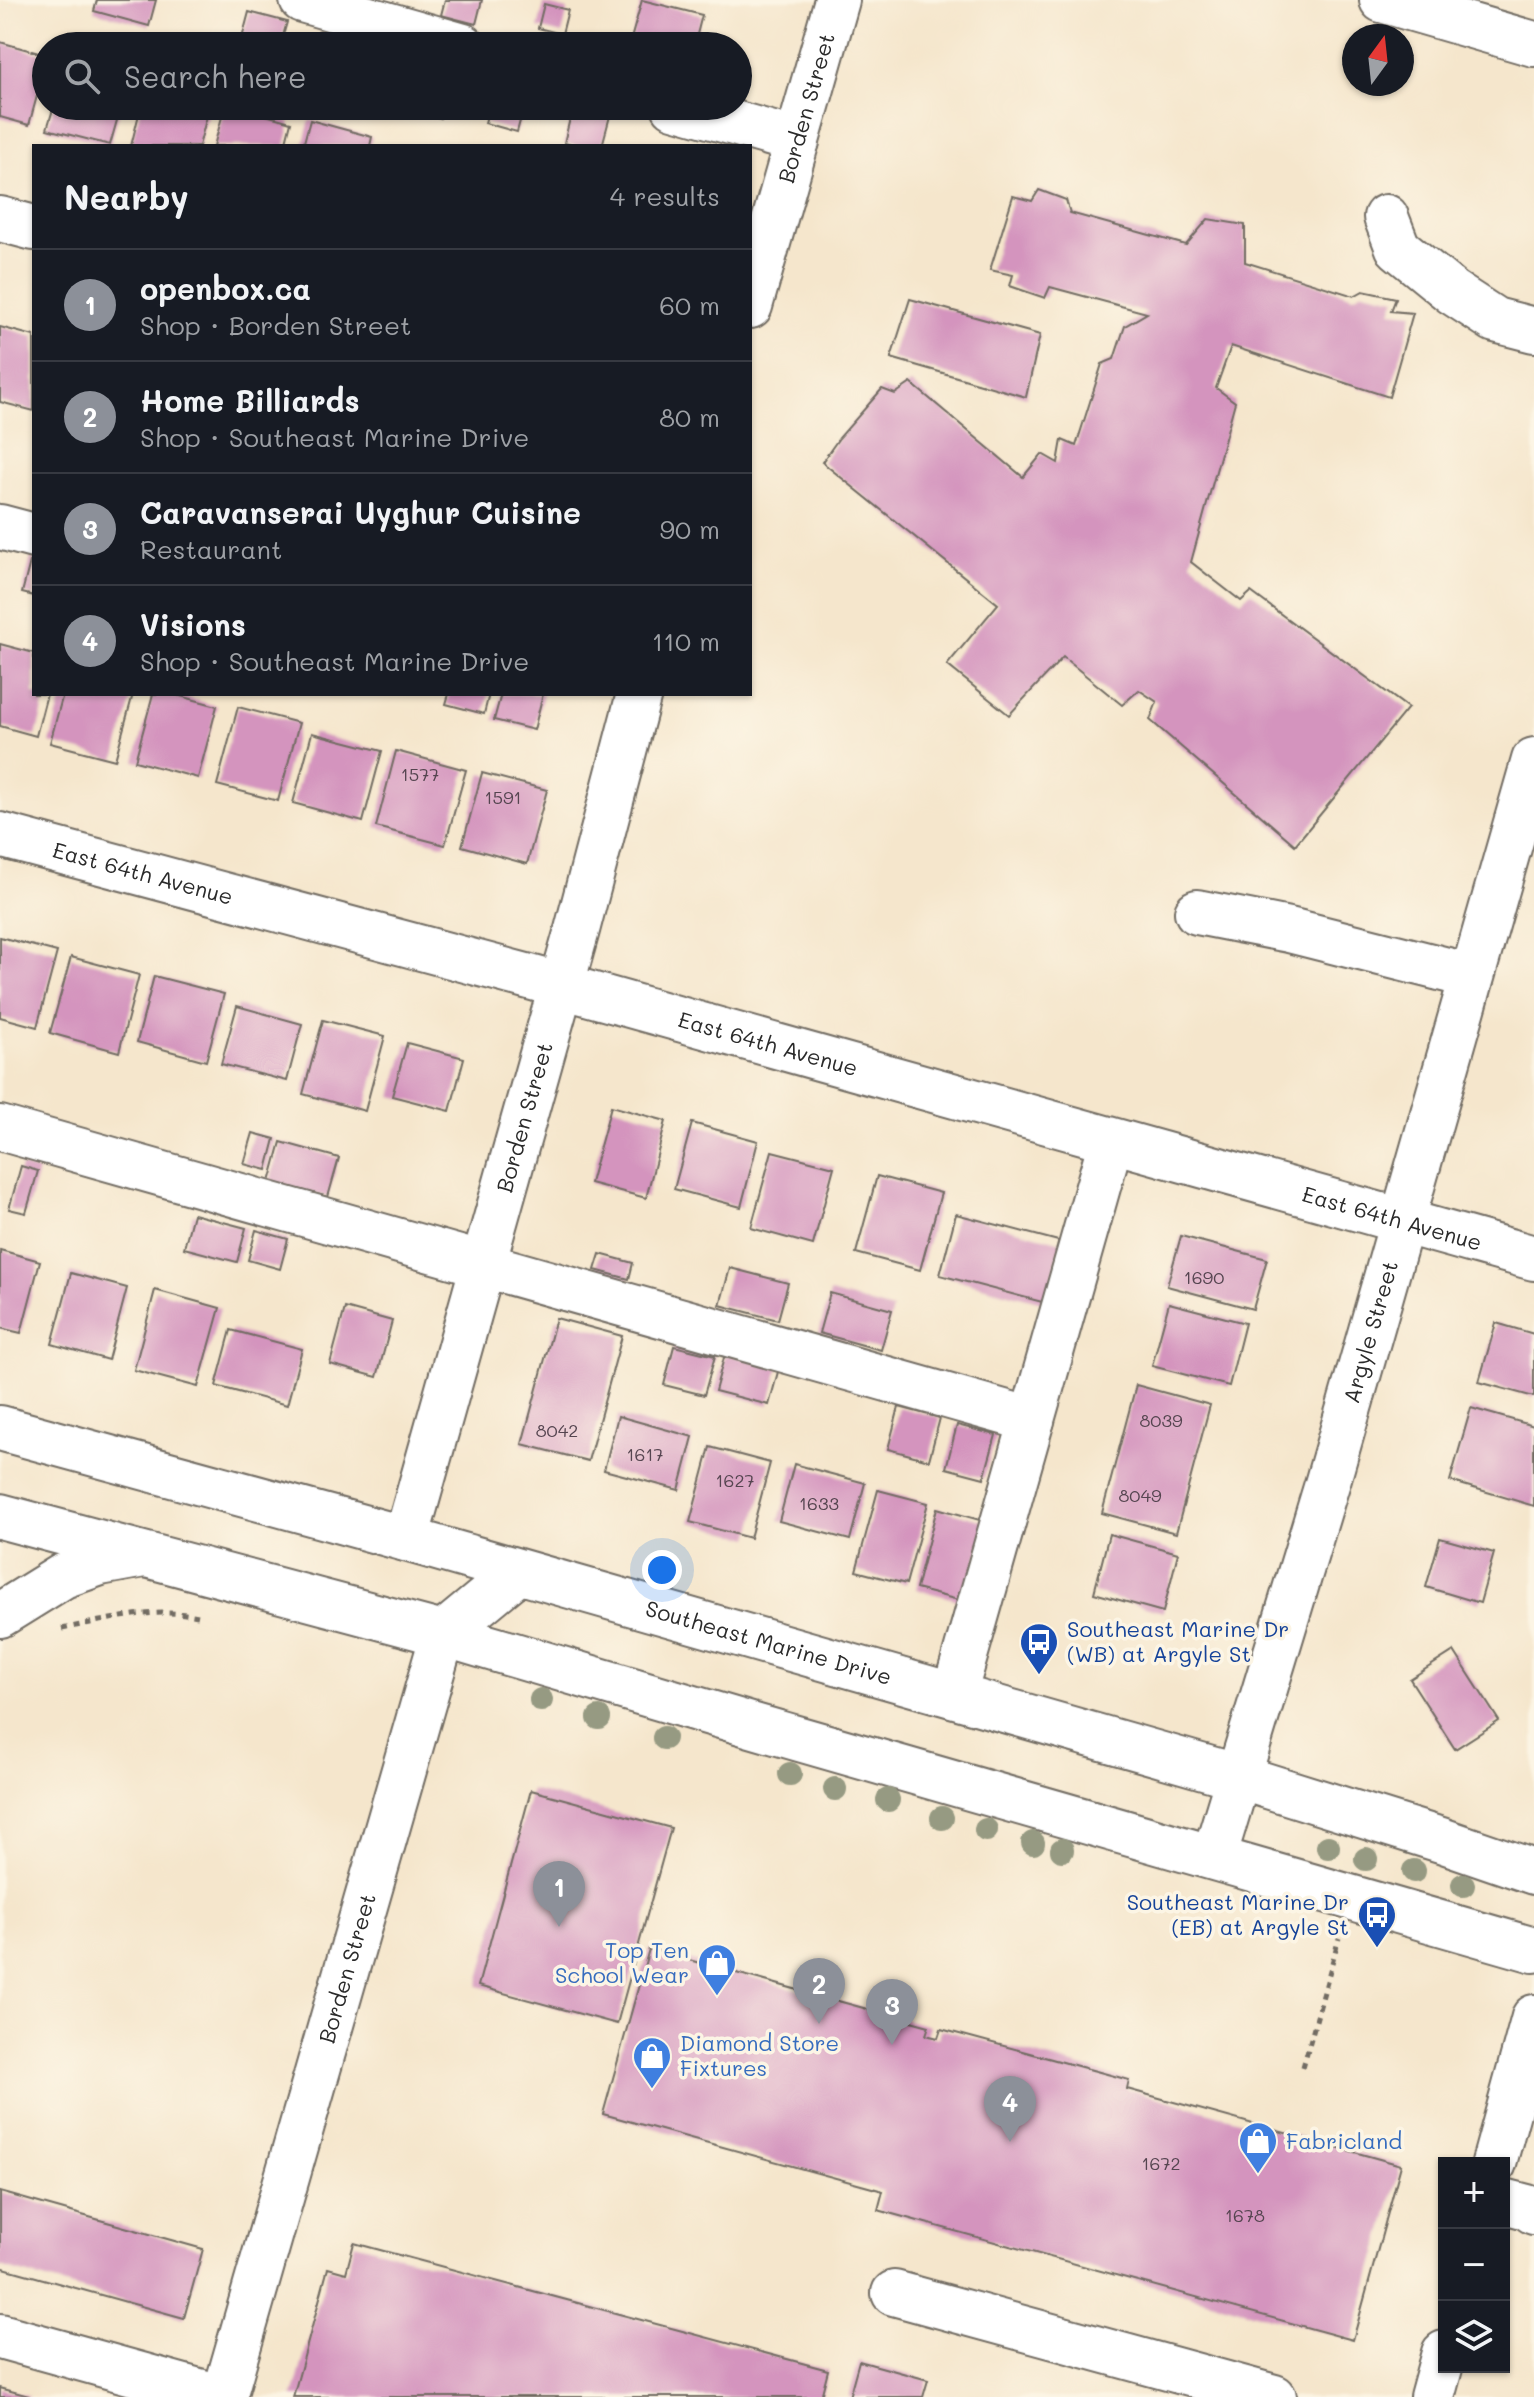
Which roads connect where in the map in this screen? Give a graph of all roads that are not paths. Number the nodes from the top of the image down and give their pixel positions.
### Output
1 (302, 0) edge
2 (837, 0) edge
3 (1404, 3) edge
4 (414, 32) edge
5 (1534, 44) edge
6 (723, 120) edge
7 (797, 141) junction
8 (1386, 217) dead end
9 (0, 219) edge
10 (32, 227) edge
11 (752, 299) edge
12 (1534, 330) edge
13 (0, 527) edge
14 (32, 535) edge
15 (633, 696) edge
16 (1534, 760) edge
17 (0, 835) edge
18 (1197, 912) dead end
19 (1471, 976) junction
20 (561, 986) junction
21 (0, 1128) edge
22 (1111, 1141) junction
23 (1403, 1222) junction
24 (1534, 1258) edge
25 (481, 1264) junction
26 (1032, 1420) junction
27 (0, 1428) edge
28 (0, 1516) edge
29 (406, 1539) junction
30 (144, 1555) junction
31 (518, 1572) junction
32 (0, 1615) edge
33 (443, 1634) junction
34 (954, 1695) junction
35 (1239, 1777) junction
36 (1214, 1857) junction
37 (1534, 1872) edge
38 (1534, 1950) edge
39 (1534, 2017) edge
40 (1496, 2157) edge
41 (1510, 2203) edge
42 (1534, 2212) edge
43 (894, 2293) dead end
44 (0, 2336) edge
45 (1439, 2373) edge
46 (222, 2397) edge
47 (1274, 2397) edge
48 (1432, 2397) edge

1 - 4 main road
2 - 7 main road, Borden Street
3 - 5 main road
6 - 7 main road
7 - 11 main road, Borden Street
8 - 12 main road
9 - 10 main road
13 - 14 main road
15 - 20 main road, Borden Street
16 - 19 main road, Argyle Street
17 - 20 main road, East 64th Avenue
18 - 19 main road
19 - 23 main road, Argyle Street
20 - 22 main road, East 64th Avenue
20 - 25 main road, Borden Street
21 - 25 main road
22 - 23 main road, East 64th Avenue
22 - 26 main road
23 - 24 main road, East 64th Avenue
23 - 35 main road, Argyle Street
25 - 26 main road
25 - 29 main road, Borden Street
26 - 34 main road
27 - 29 main road, Southeast Marine Drive
28 - 30 main road
29 - 31 main road, Southeast Marine Drive
30 - 32 main road
30 - 33 main road
31 - 33 main road
31 - 34 main road, Southeast Marine Drive
33 - 36 main road
33 - 46 main road, Borden Street
34 - 35 main road, Southeast Marine Drive
35 - 36 main road, Argyle Street
35 - 37 main road, Southeast Marine Drive
36 - 38 main road
39 - 40 main road
41 - 42 main road
43 - 47 main road
44 - 46 main road
45 - 48 main road

